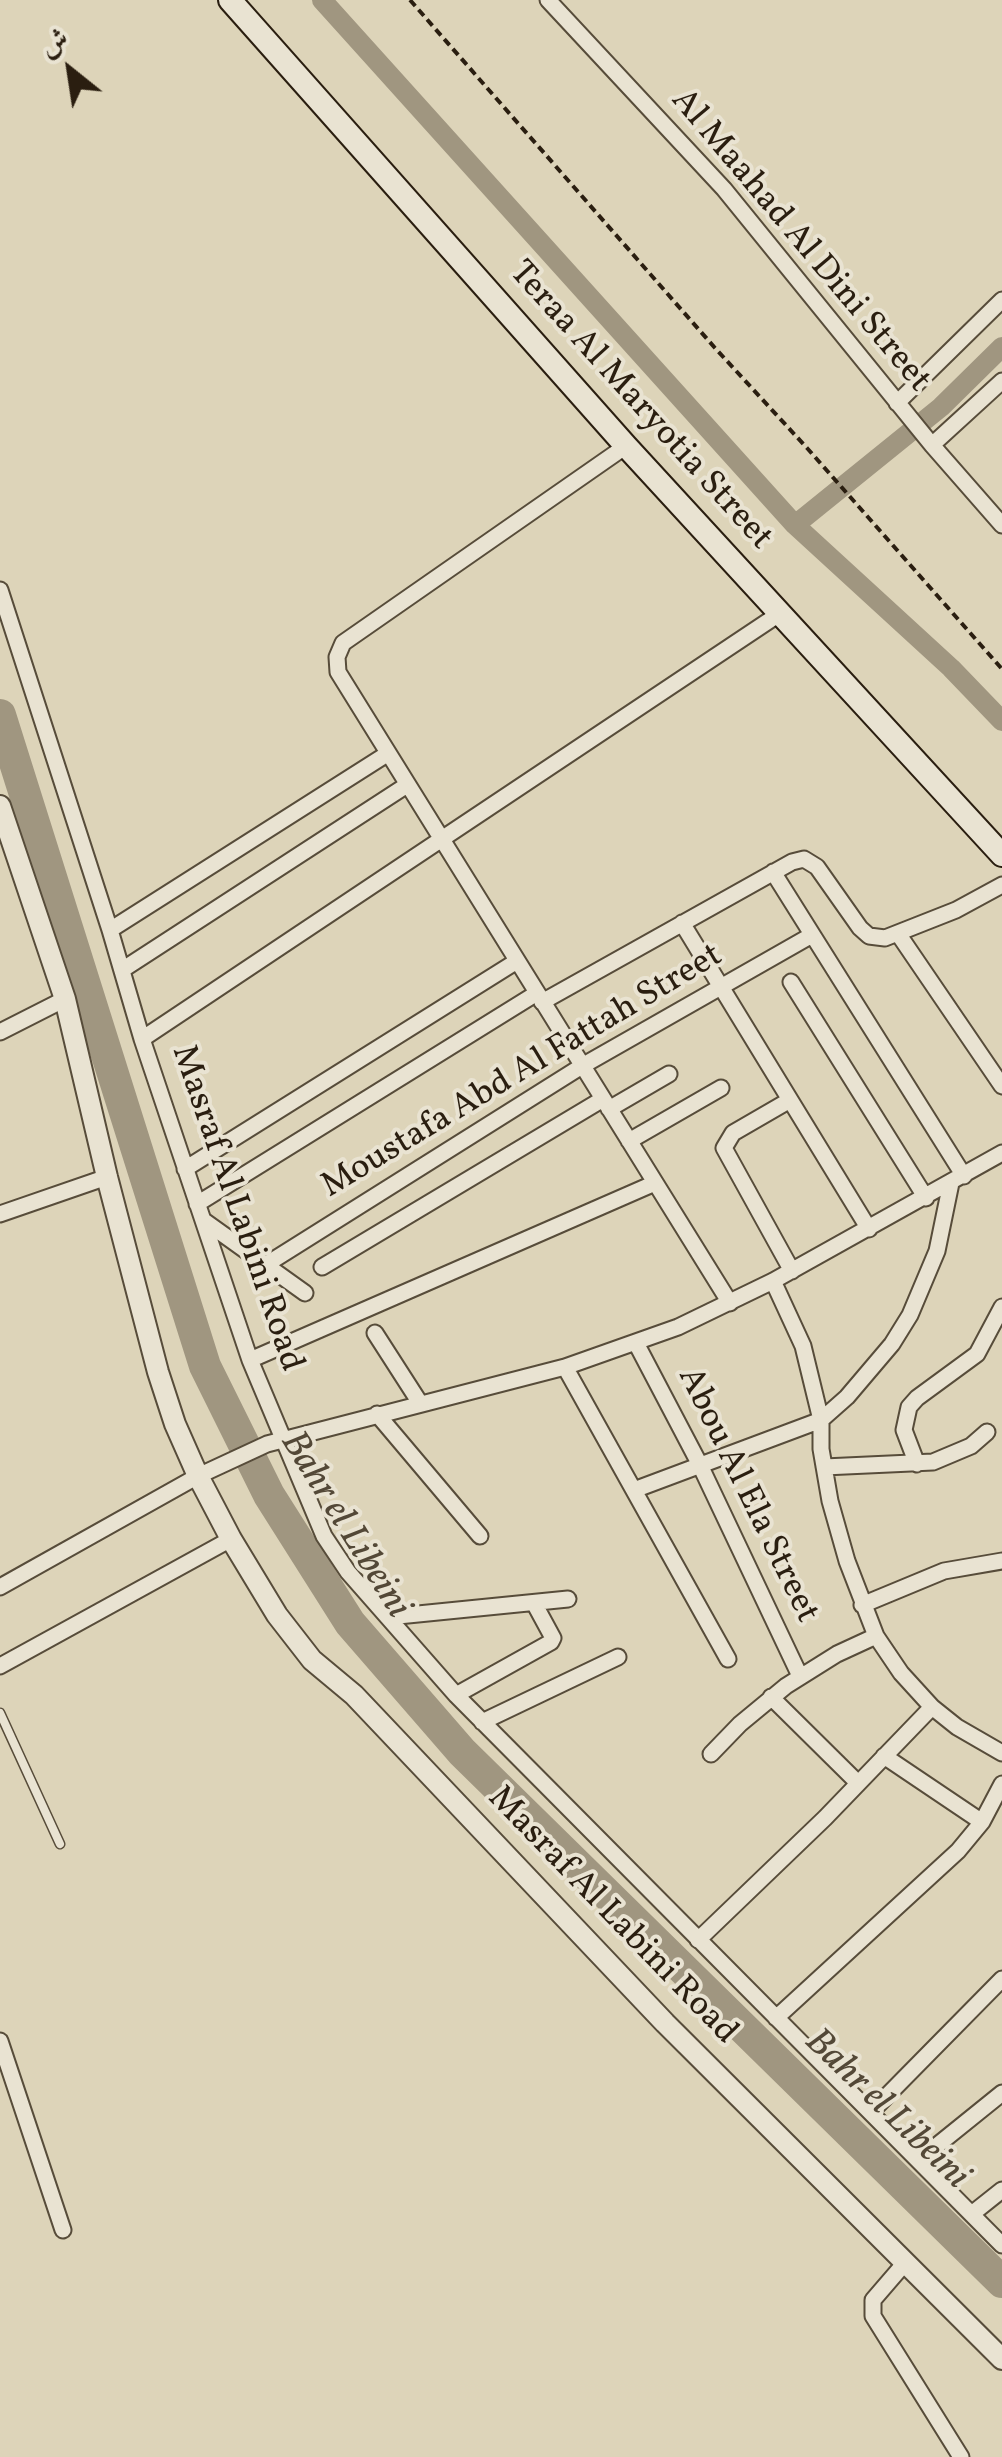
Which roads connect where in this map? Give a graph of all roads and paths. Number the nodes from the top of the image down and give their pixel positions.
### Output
1 (230, 0) edge
2 (410, 0) edge
3 (548, 0) edge
4 (1002, 300) edge
5 (1002, 380) edge
6 (898, 403) junction
7 (932, 445) junction
8 (626, 446) junction
9 (1002, 526) edge
10 (0, 590) edge
11 (778, 614) junction
12 (1002, 669) edge
13 (387, 754) junction
14 (406, 785) junction
15 (2, 819) edge
16 (442, 841) junction
17 (1002, 855) edge
18 (772, 872) junction
19 (1002, 884) edge
20 (682, 923) junction
21 (110, 930) junction
22 (899, 934) junction
23 (812, 935) junction
24 (517, 961) junction
25 (122, 970) junction
26 (791, 982) dead end
27 (721, 987) junction
28 (64, 998) junction
29 (540, 998) junction
30 (0, 1032) edge
31 (142, 1039) junction
32 (582, 1066) junction
33 (669, 1074) dead end
34 (1002, 1086) edge
35 (721, 1088) dead end
36 (790, 1100) junction
37 (606, 1104) junction
38 (629, 1141) junction
39 (1002, 1153) edge
40 (186, 1168) junction
41 (108, 1177) junction
42 (958, 1180) junction
43 (655, 1183) junction
44 (926, 1198) junction
45 (200, 1212) junction
46 (0, 1214) edge
47 (869, 1229) junction
48 (266, 1264) junction
49 (322, 1267) dead end
50 (792, 1272) junction
51 (773, 1282) junction
52 (305, 1293) dead end
53 (730, 1303) junction
54 (1002, 1307) edge
55 (375, 1334) dead end
56 (636, 1343) junction
57 (250, 1360) junction
58 (565, 1367) junction
59 (420, 1403) junction
60 (377, 1414) junction
61 (821, 1420) junction
62 (988, 1432) dead end
63 (282, 1439) junction
64 (699, 1463) junction
65 (918, 1464) junction
66 (824, 1468) junction
67 (198, 1476) junction
68 (634, 1490) junction
69 (480, 1536) dead end
70 (231, 1539) junction
71 (1002, 1561) edge
72 (0, 1587) edge
73 (568, 1599) dead end
74 (534, 1602) junction
75 (862, 1605) junction
76 (388, 1616) junction
77 (876, 1636) junction
78 (618, 1656) dead end
79 (728, 1660) dead end
80 (0, 1666) edge
81 (800, 1676) junction
82 (456, 1694) junction
83 (771, 1697) junction
84 (932, 1707) junction
85 (0, 1713) edge
86 (482, 1722) junction
87 (711, 1754) dead end
88 (1002, 1754) edge
89 (884, 1756) junction
90 (858, 1783) junction
91 (1002, 1784) edge
92 (982, 1822) junction
93 (60, 1844) dead end
94 (698, 1940) junction
95 (1002, 1979) edge
96 (776, 2018) junction
97 (0, 2041) edge
98 (1002, 2093) edge
99 (871, 2112) junction
100 (919, 2160) junction
101 (1002, 2190) edge
102 (973, 2213) junction
103 (63, 2230) dead end
104 (1002, 2245) edge
105 (904, 2264) junction
106 (1002, 2360) edge
107 (962, 2457) edge

1 - 8 main road, Teraa Al Maryotia Street
2 - 12 path
3 - 6 street, Al Maahad Al Dini Street
4 - 6 street
5 - 7 street
6 - 7 street, Al Maahad Al Dini Street
7 - 9 street, Al Maahad Al Dini Street
8 - 11 main road, Teraa Al Maryotia Street
8 - 13 street
10 - 21 street, Masraf Al Labini Road
11 - 16 street
11 - 17 main road, Teraa Al Maryotia Street
13 - 14 street
13 - 21 street
14 - 16 street
14 - 25 street
15 - 28 street, Masraf Al Labini Road
16 - 24 street
16 - 31 street
18 - 20 street
18 - 22 street
18 - 23 street
19 - 22 street
20 - 27 street
20 - 29 street
21 - 25 street, Masraf Al Labini Road
22 - 34 street
23 - 27 street, Moustafa Abd Al Fattah Street
23 - 42 street
24 - 29 street
24 - 40 street
25 - 31 street, Masraf Al Labini Road
26 - 44 street
27 - 32 street, Moustafa Abd Al Fattah Street
27 - 36 street
28 - 30 street
28 - 41 street, Masraf Al Labini Road
29 - 32 street
29 - 45 street
31 - 40 street, Masraf Al Labini Road
32 - 37 street
32 - 48 street, Moustafa Abd Al Fattah Street
33 - 37 street
35 - 38 street
36 - 47 street
36 - 50 street
37 - 38 street
37 - 49 street
38 - 43 street
39 - 42 street
40 - 45 street, Masraf Al Labini Road
41 - 46 street
41 - 67 street, Masraf Al Labini Road
42 - 44 street
42 - 61 street
43 - 53 street
43 - 57 street
44 - 47 street
45 - 48 street
45 - 57 street, Masraf Al Labini Road
47 - 50 street
48 - 52 street
50 - 51 street
51 - 53 street
51 - 61 street
53 - 56 street
54 - 65 street
55 - 59 street
56 - 58 street
56 - 64 street, Abou Al Ela Street
57 - 63 street, Masraf Al Labini Road
58 - 59 street
58 - 68 street
59 - 60 street
60 - 63 street
60 - 69 street
61 - 64 street
61 - 66 street
62 - 65 street
63 - 67 street
63 - 76 street, Masraf Al Labini Road
64 - 68 street
64 - 81 street, Abou Al Ela Street
65 - 66 street
66 - 75 street
67 - 70 street, Masraf Al Labini Road
67 - 72 street
68 - 79 street
70 - 80 street
70 - 105 street, Masraf Al Labini Road
71 - 75 street
73 - 74 street
74 - 76 street
74 - 82 street
75 - 77 street
76 - 82 street, Masraf Al Labini Road
77 - 81 street
77 - 84 street
78 - 86 street
81 - 83 street
82 - 86 street, Masraf Al Labini Road
83 - 87 street
83 - 90 street
84 - 88 street
84 - 89 street
85 - 93 lane
86 - 94 street, Masraf Al Labini Road
89 - 90 street
89 - 92 street
90 - 94 street
91 - 92 street
92 - 96 street
94 - 96 street, Masraf Al Labini Road
95 - 99 street
96 - 99 street, Masraf Al Labini Road
97 - 103 street
98 - 100 street
99 - 100 street, Masraf Al Labini Road
100 - 102 street, Masraf Al Labini Road
101 - 102 street
102 - 104 street, Masraf Al Labini Road
105 - 106 street, Masraf Al Labini Road
105 - 107 street

